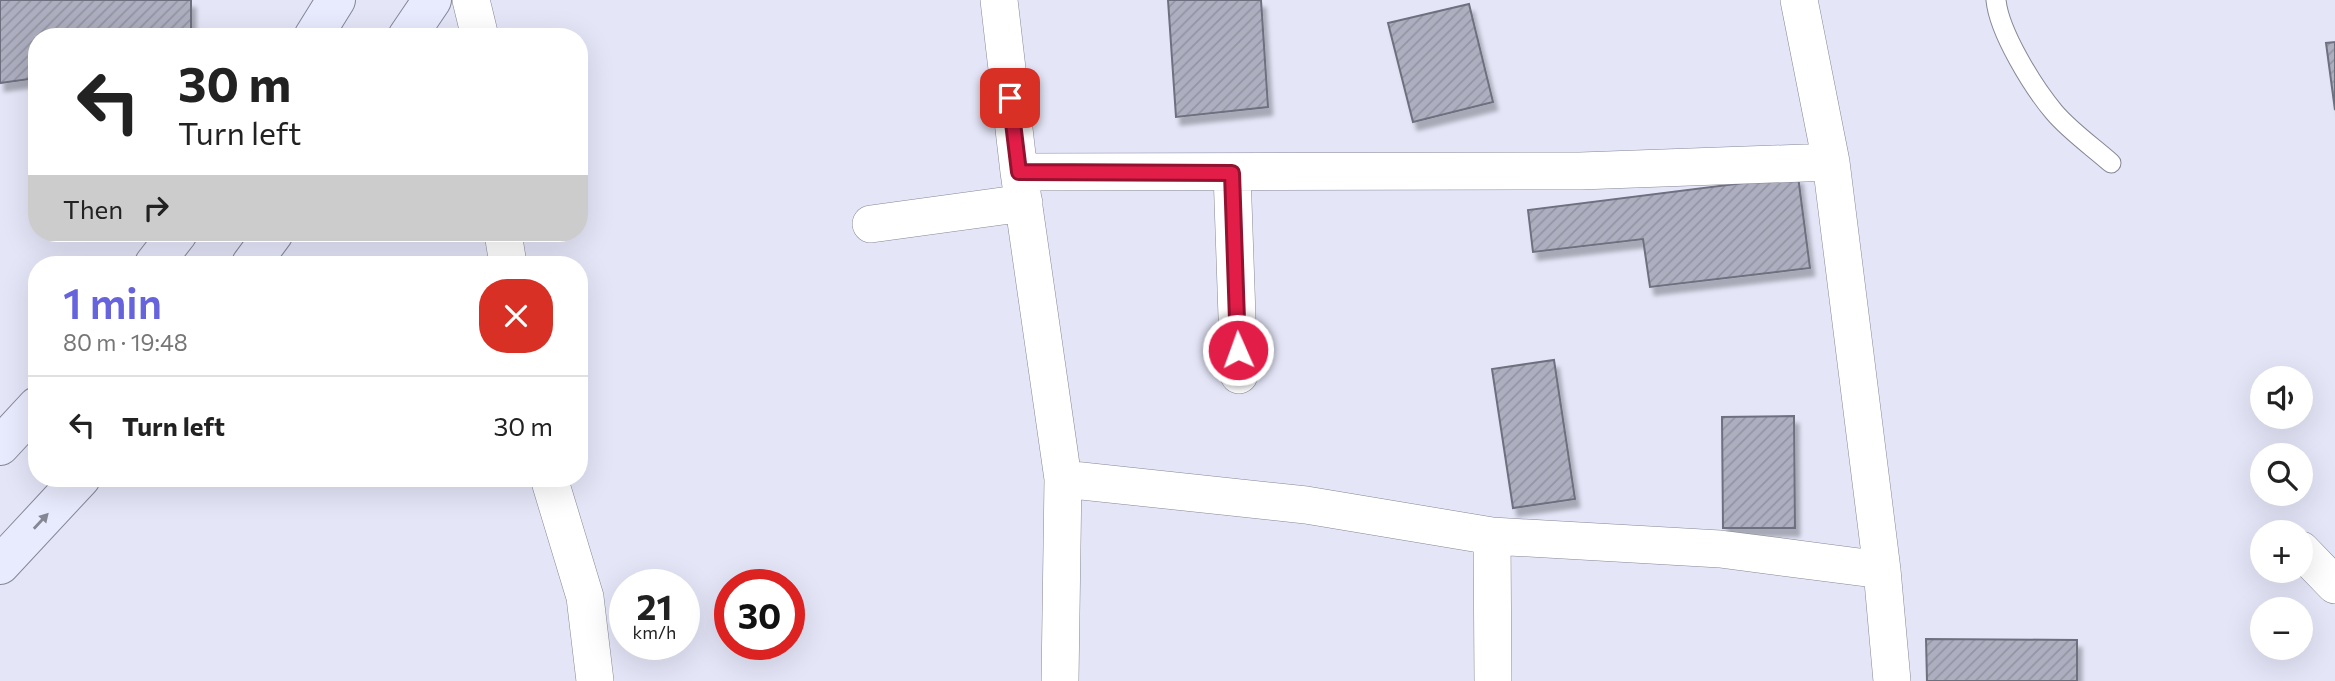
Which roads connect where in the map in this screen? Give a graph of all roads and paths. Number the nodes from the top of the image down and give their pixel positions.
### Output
1 (337, 0) edge
2 (432, 0) edge
3 (471, 0) edge
4 (999, 0) edge
5 (1799, 0) edge
6 (1996, 0) edge
7 (319, 28) edge
8 (413, 28) edge
9 (478, 28) edge
10 (1831, 162) junction
11 (2111, 163) dead end
12 (1232, 173) junction
13 (1021, 188) junction
14 (871, 224) dead end
15 (171, 242) edge
16 (160, 256) edge
17 (1239, 375) dead end
18 (28, 416) edge
19 (0, 446) edge
20 (1063, 479) junction
21 (73, 487) edge
22 (552, 487) edge
23 (1492, 536) junction
24 (2313, 562) edge
25 (0, 565) edge
26 (1882, 570) junction
27 (2335, 585) edge
28 (595, 681) edge
29 (1060, 681) edge
30 (1493, 681) edge
31 (1892, 681) edge

1 - 7 main road
2 - 8 main road
3 - 9 street
4 - 13 street
5 - 10 street
6 - 11 lane
10 - 12 street
10 - 26 street
12 - 13 street
12 - 17 street
13 - 14 street
13 - 20 street
15 - 16 main road
18 - 19 main road
20 - 23 street
20 - 29 street
25 -> 21 main road
22 - 28 street
23 - 26 street
23 - 30 street
24 - 27 street
26 - 31 street

